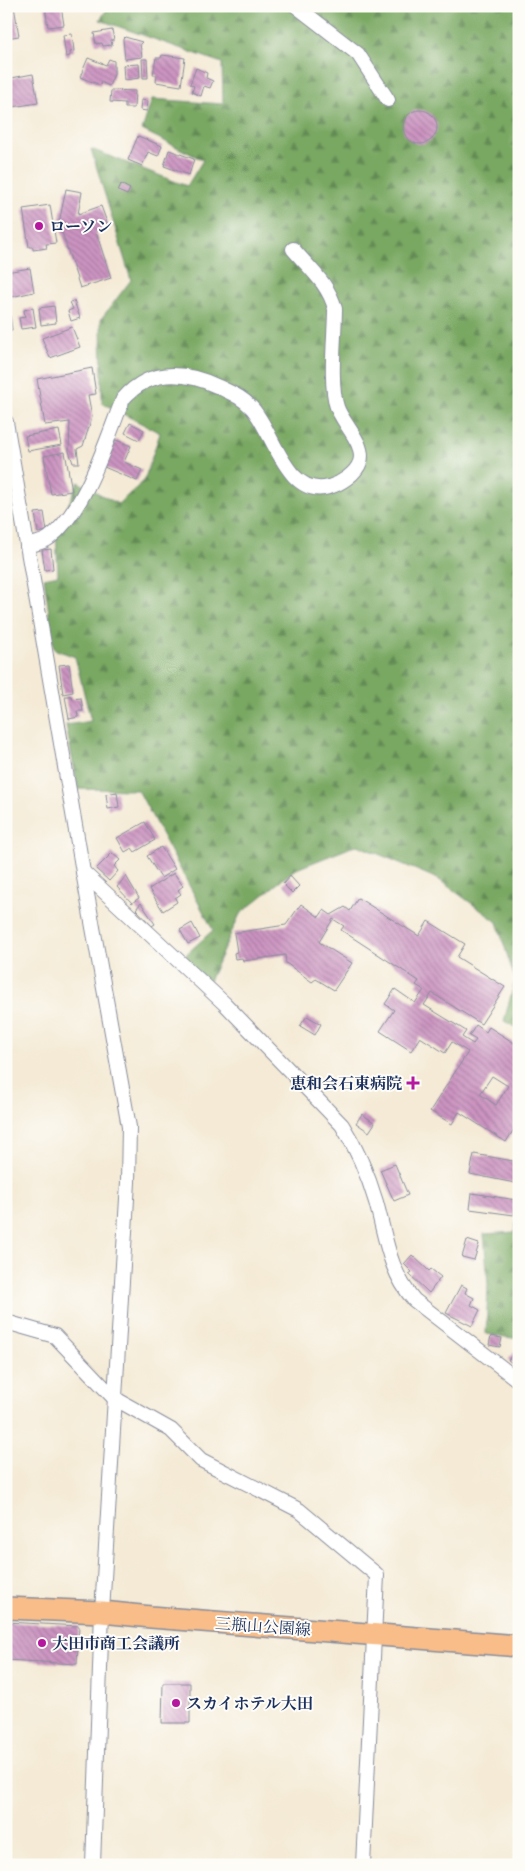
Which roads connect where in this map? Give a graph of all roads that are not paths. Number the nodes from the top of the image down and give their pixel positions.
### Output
1 (296, 6) edge
2 (388, 100) dead end
3 (293, 249) dead end
4 (6, 422) edge
5 (27, 546) junction
6 (83, 872) junction
7 (6, 1322) edge
8 (519, 1381) edge
9 (114, 1398) junction
10 (6, 1608) edge
11 (102, 1612) junction
12 (374, 1634) junction
13 (519, 1646) edge
14 (93, 1865) edge
15 (363, 1865) edge

1 - 2 street
3 - 5 street
4 - 5 street
5 - 6 street
6 - 8 street
6 - 9 street
7 - 9 street
9 - 11 street
9 - 12 street
10 - 11 main road, 三瓶山公園線
11 - 12 main road, 三瓶山公園線
11 - 14 street
12 - 13 main road, 三瓶山公園線
12 - 15 street

